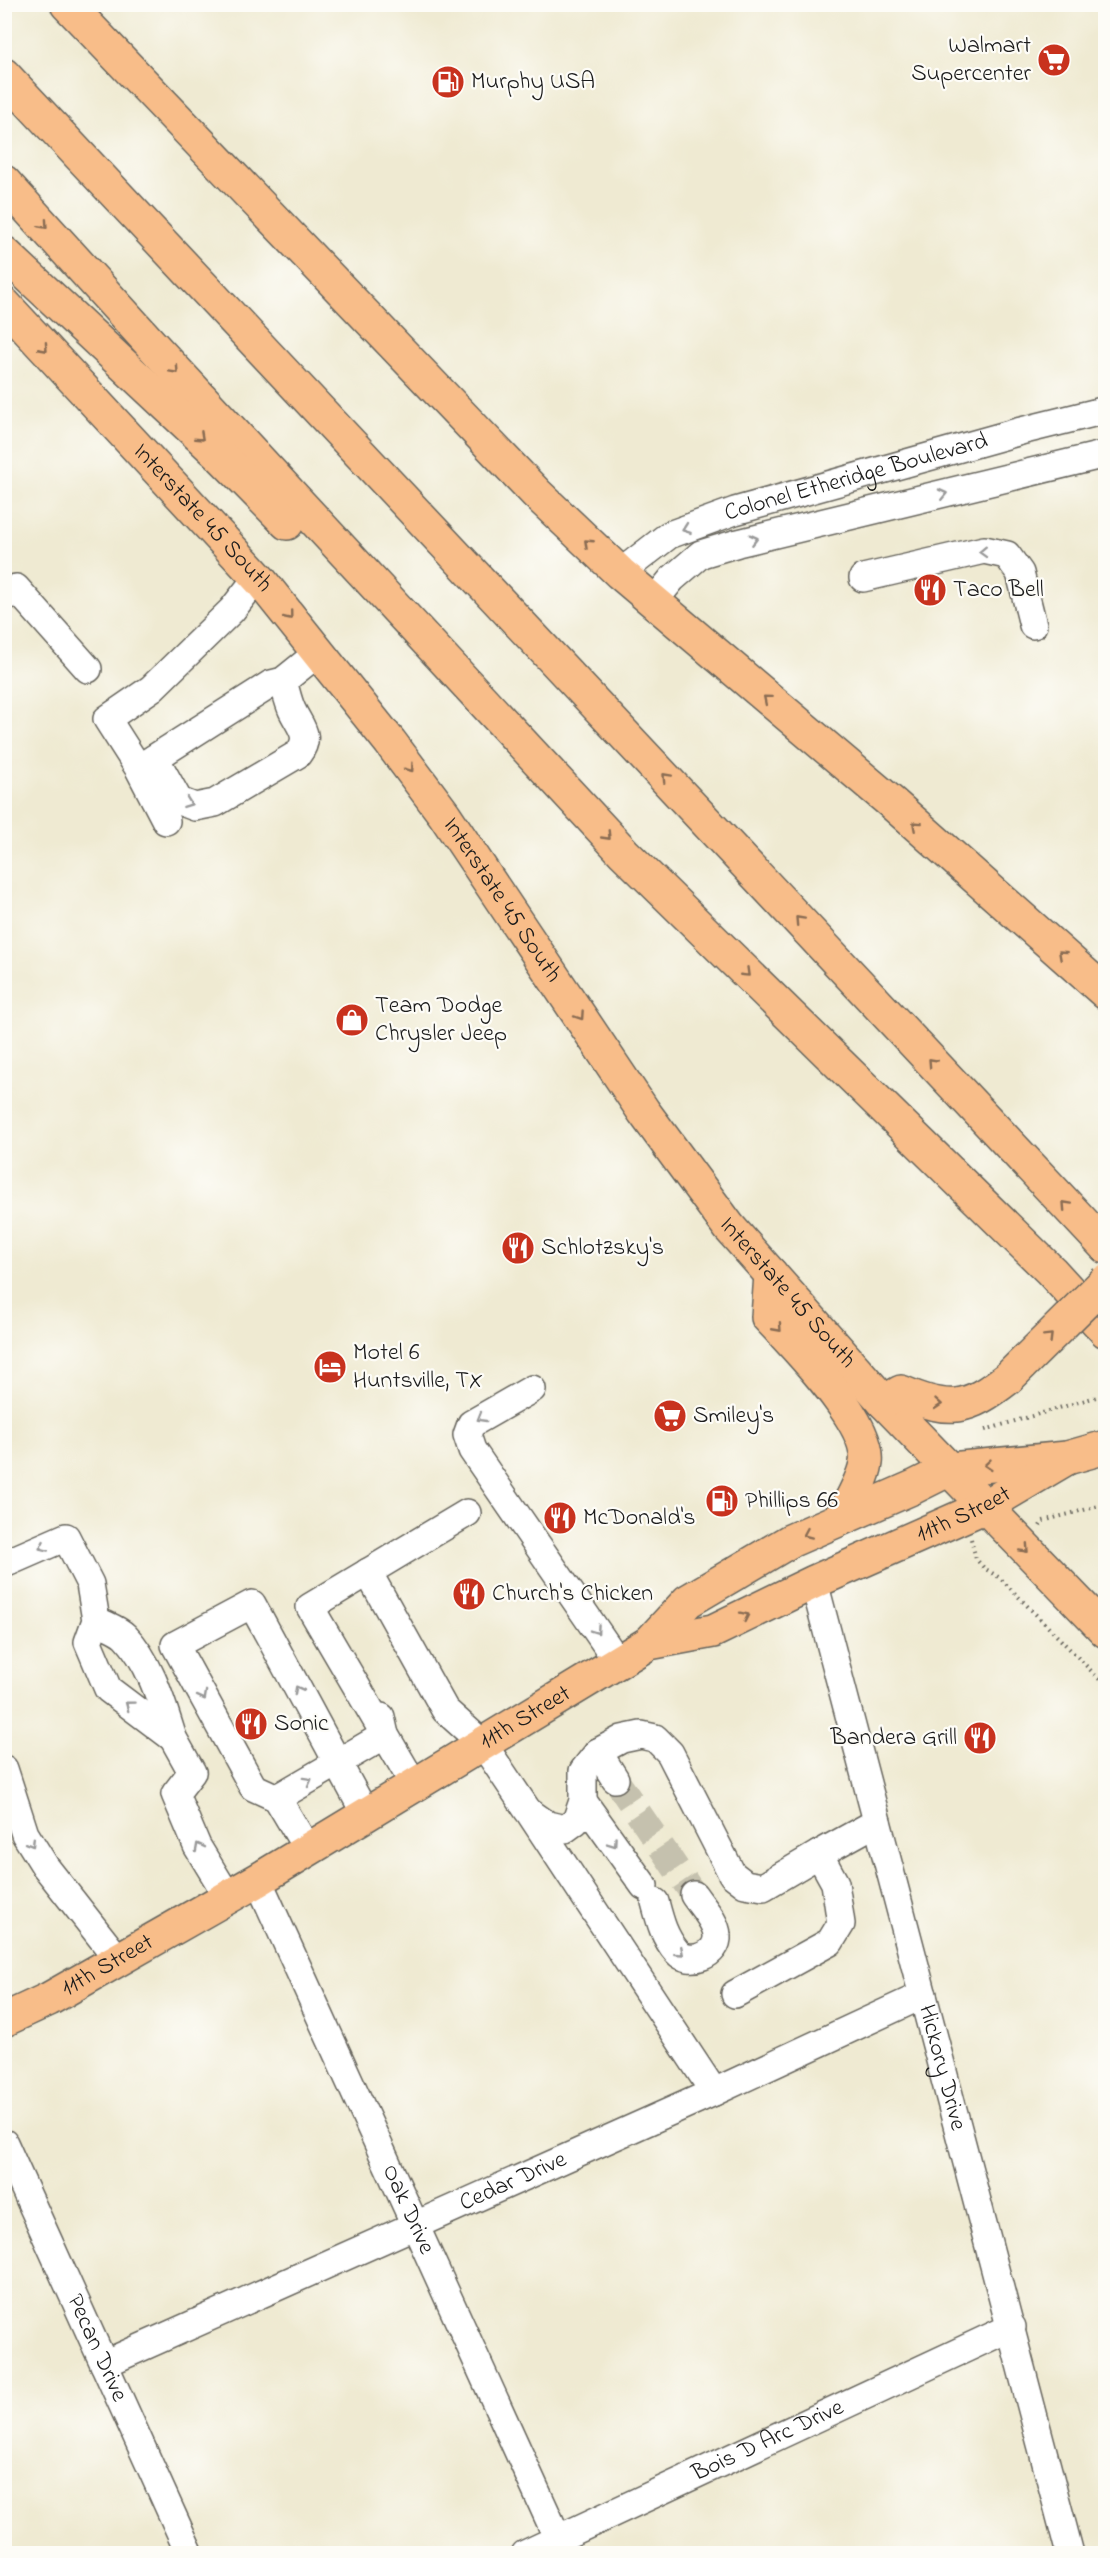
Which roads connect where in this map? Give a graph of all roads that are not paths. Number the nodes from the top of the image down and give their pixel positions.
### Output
1 (67, 4) edge
2 (4, 75) edge
3 (4, 182) edge
4 (4, 253) edge
5 (4, 304) edge
6 (1106, 410) edge
7 (1021, 430) junction
8 (1106, 454) edge
9 (1032, 472) junction
10 (620, 573) junction
11 (863, 578) dead end
12 (260, 580) junction
13 (4, 598) edge
14 (654, 601) junction
15 (1033, 625) dead end
16 (319, 652) junction
17 (88, 669) dead end
18 (283, 681) junction
19 (147, 763) junction
20 (577, 804) junction
21 (166, 821) dead end
22 (1106, 993) edge
23 (1106, 1247) edge
24 (771, 1274) junction
25 (1106, 1281) edge
26 (1106, 1331) edge
27 (532, 1389) dead end
28 (884, 1402) junction
29 (1106, 1448) edge
30 (1067, 1458) junction
31 (950, 1469) junction
32 (986, 1506) junction
33 (467, 1513) dead end
34 (842, 1518) junction
35 (4, 1564) edge
36 (740, 1570) junction
37 (368, 1572) junction
38 (814, 1582) junction
39 (96, 1620) junction
40 (1106, 1631) edge
41 (649, 1643) junction
42 (618, 1662) junction
43 (385, 1735) junction
44 (173, 1738) junction
45 (483, 1744) junction
46 (598, 1752) junction
47 (338, 1764) junction
48 (4, 1769) edge
49 (615, 1779) tunnel mouth
50 (415, 1786) junction
51 (278, 1798) junction
52 (583, 1801) junction
53 (528, 1811) junction
54 (366, 1815) junction
55 (877, 1822) junction
56 (308, 1850) junction
57 (819, 1854) junction
58 (258, 1880) junction
59 (694, 1895) tunnel mouth
60 (228, 1897) junction
61 (118, 1959) junction
62 (735, 1994) dead end
63 (923, 1995) junction
64 (4, 2020) edge
65 (714, 2092) junction
66 (4, 2143) edge
67 (414, 2226) junction
68 (1012, 2328) junction
69 (104, 2364) junction
70 (558, 2539) junction
71 (190, 2553) edge
72 (525, 2553) edge
73 (1070, 2553) edge

10 -> 1 main road
23 -> 2 main road
3 -> 20 main road
4 -> 20 main road
5 -> 12 main road, Interstate 45 South
6 - 7 street, Colonel Etheridge Boulevard
7 - 9 street
7 -> 10 street, Colonel Etheridge Boulevard
8 - 9 street, Colonel Etheridge Boulevard
14 -> 9 street, Colonel Etheridge Boulevard
10 - 14 main road
15 -> 11 street
12 -> 16 main road, Interstate 45 South
12 - 19 street
13 - 17 street
22 -> 14 main road
16 - 18 street
16 -> 24 main road, Interstate 45 South
18 - 19 street
19 -> 18 street
19 - 21 street
20 -> 26 main road
24 - 28 main road, Interstate 45 South
24 -> 34 main road
28 -> 25 main road, bridge
27 -> 42 street
28 - 31 main road, Interstate 45 South
29 - 30 main road, 11th Street
30 -> 31 main road, 11th Street
30 - 32 main road, 11th Street
31 - 32 main road, Interstate 45 South
31 - 34 main road, 11th Street
32 - 38 main road, 11th Street
32 -> 40 main road, Interstate 45 South
33 - 37 street
34 -> 36 main road, 11th Street
39 -> 35 street
36 - 41 main road, 11th Street
36 - 41 main road
37 - 43 street
37 - 45 street
41 -> 38 main road, 11th Street
38 - 55 street, Hickory Drive
39 - 44 street
44 -> 39 street
41 - 42 main road, 11th Street
42 - 45 main road, 11th Street
43 - 47 street
43 - 50 street
60 -> 44 street
45 - 50 main road, 11th Street
45 - 53 street
46 - 49 street
46 - 52 street
46 - 57 street
51 -> 47 street
47 -> 51 street
47 - 54 street
48 -> 61 street
50 - 54 main road, 11th Street
51 - 56 street
52 - 53 street
52 -> 59 street
53 - 65 street
54 - 56 main road, 11th Street
55 - 57 street
55 - 63 street, Hickory Drive
56 - 58 main road, 11th Street
57 - 62 street
58 - 60 main road, 11th Street
58 - 67 street, Oak Drive
60 - 61 main road, 11th Street
61 - 64 main road, 11th Street
63 - 65 street, Cedar Drive
63 - 68 street, Hickory Drive
65 - 67 street, Cedar Drive
66 - 69 street, Pecan Drive
67 - 69 street, Cedar Drive
67 - 70 street, Oak Drive
68 - 70 street, Bois D Arc Drive
68 - 73 street, Hickory Drive
69 - 71 street, Pecan Drive
70 - 72 street, Bois D Arc Drive

